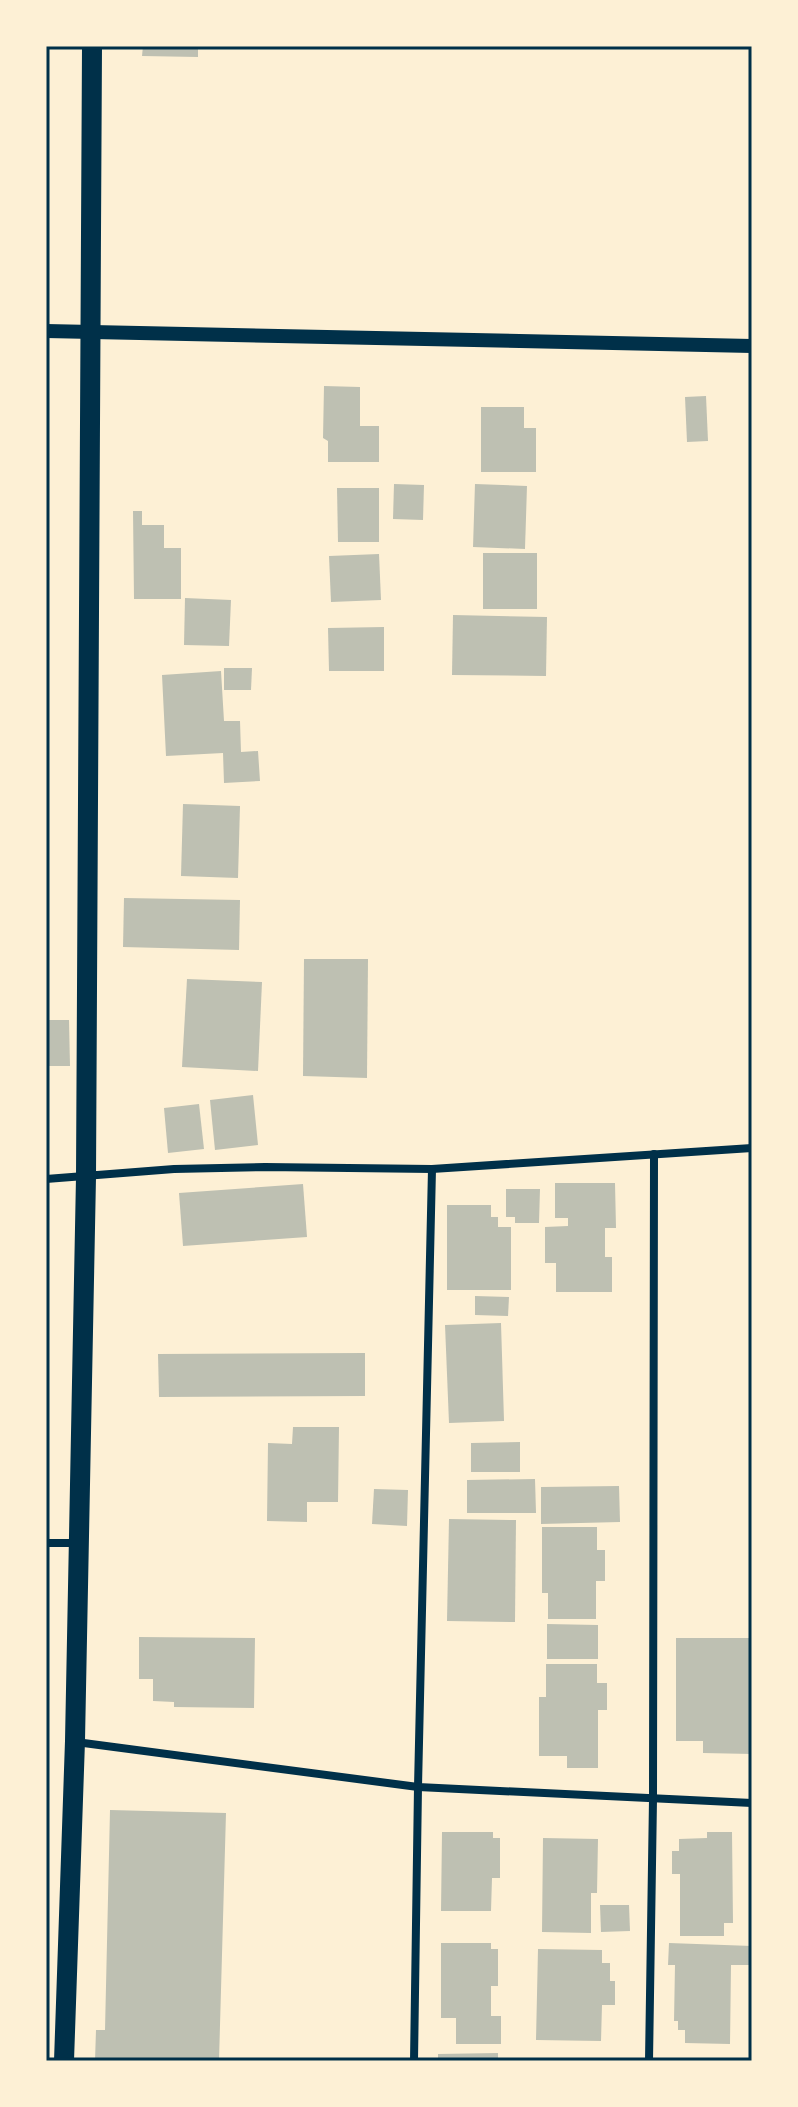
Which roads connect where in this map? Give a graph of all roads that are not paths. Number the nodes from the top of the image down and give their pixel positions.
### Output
1 (92, 46) edge
2 (46, 331) edge
3 (91, 332) junction
4 (752, 346) edge
5 (752, 1148) edge
6 (654, 1154) junction
7 (432, 1169) junction
8 (86, 1177) junction
9 (46, 1179) edge
10 (46, 1543) edge
11 (80, 1543) junction
12 (75, 1741) junction
13 (418, 1787) junction
14 (653, 1799) junction
15 (752, 1803) edge
16 (64, 2061) edge
17 (414, 2061) edge
18 (649, 2061) edge

1 - 3 main road
2 - 3 street
3 - 4 street
3 - 8 main road
5 - 6 street
6 - 7 street
6 - 14 street
7 - 8 street
7 - 13 street
8 - 9 street
8 - 11 main road
10 - 11 street
11 - 12 main road
12 - 13 street
12 - 16 main road
13 - 14 street
13 - 17 street
14 - 15 street
14 - 18 street

